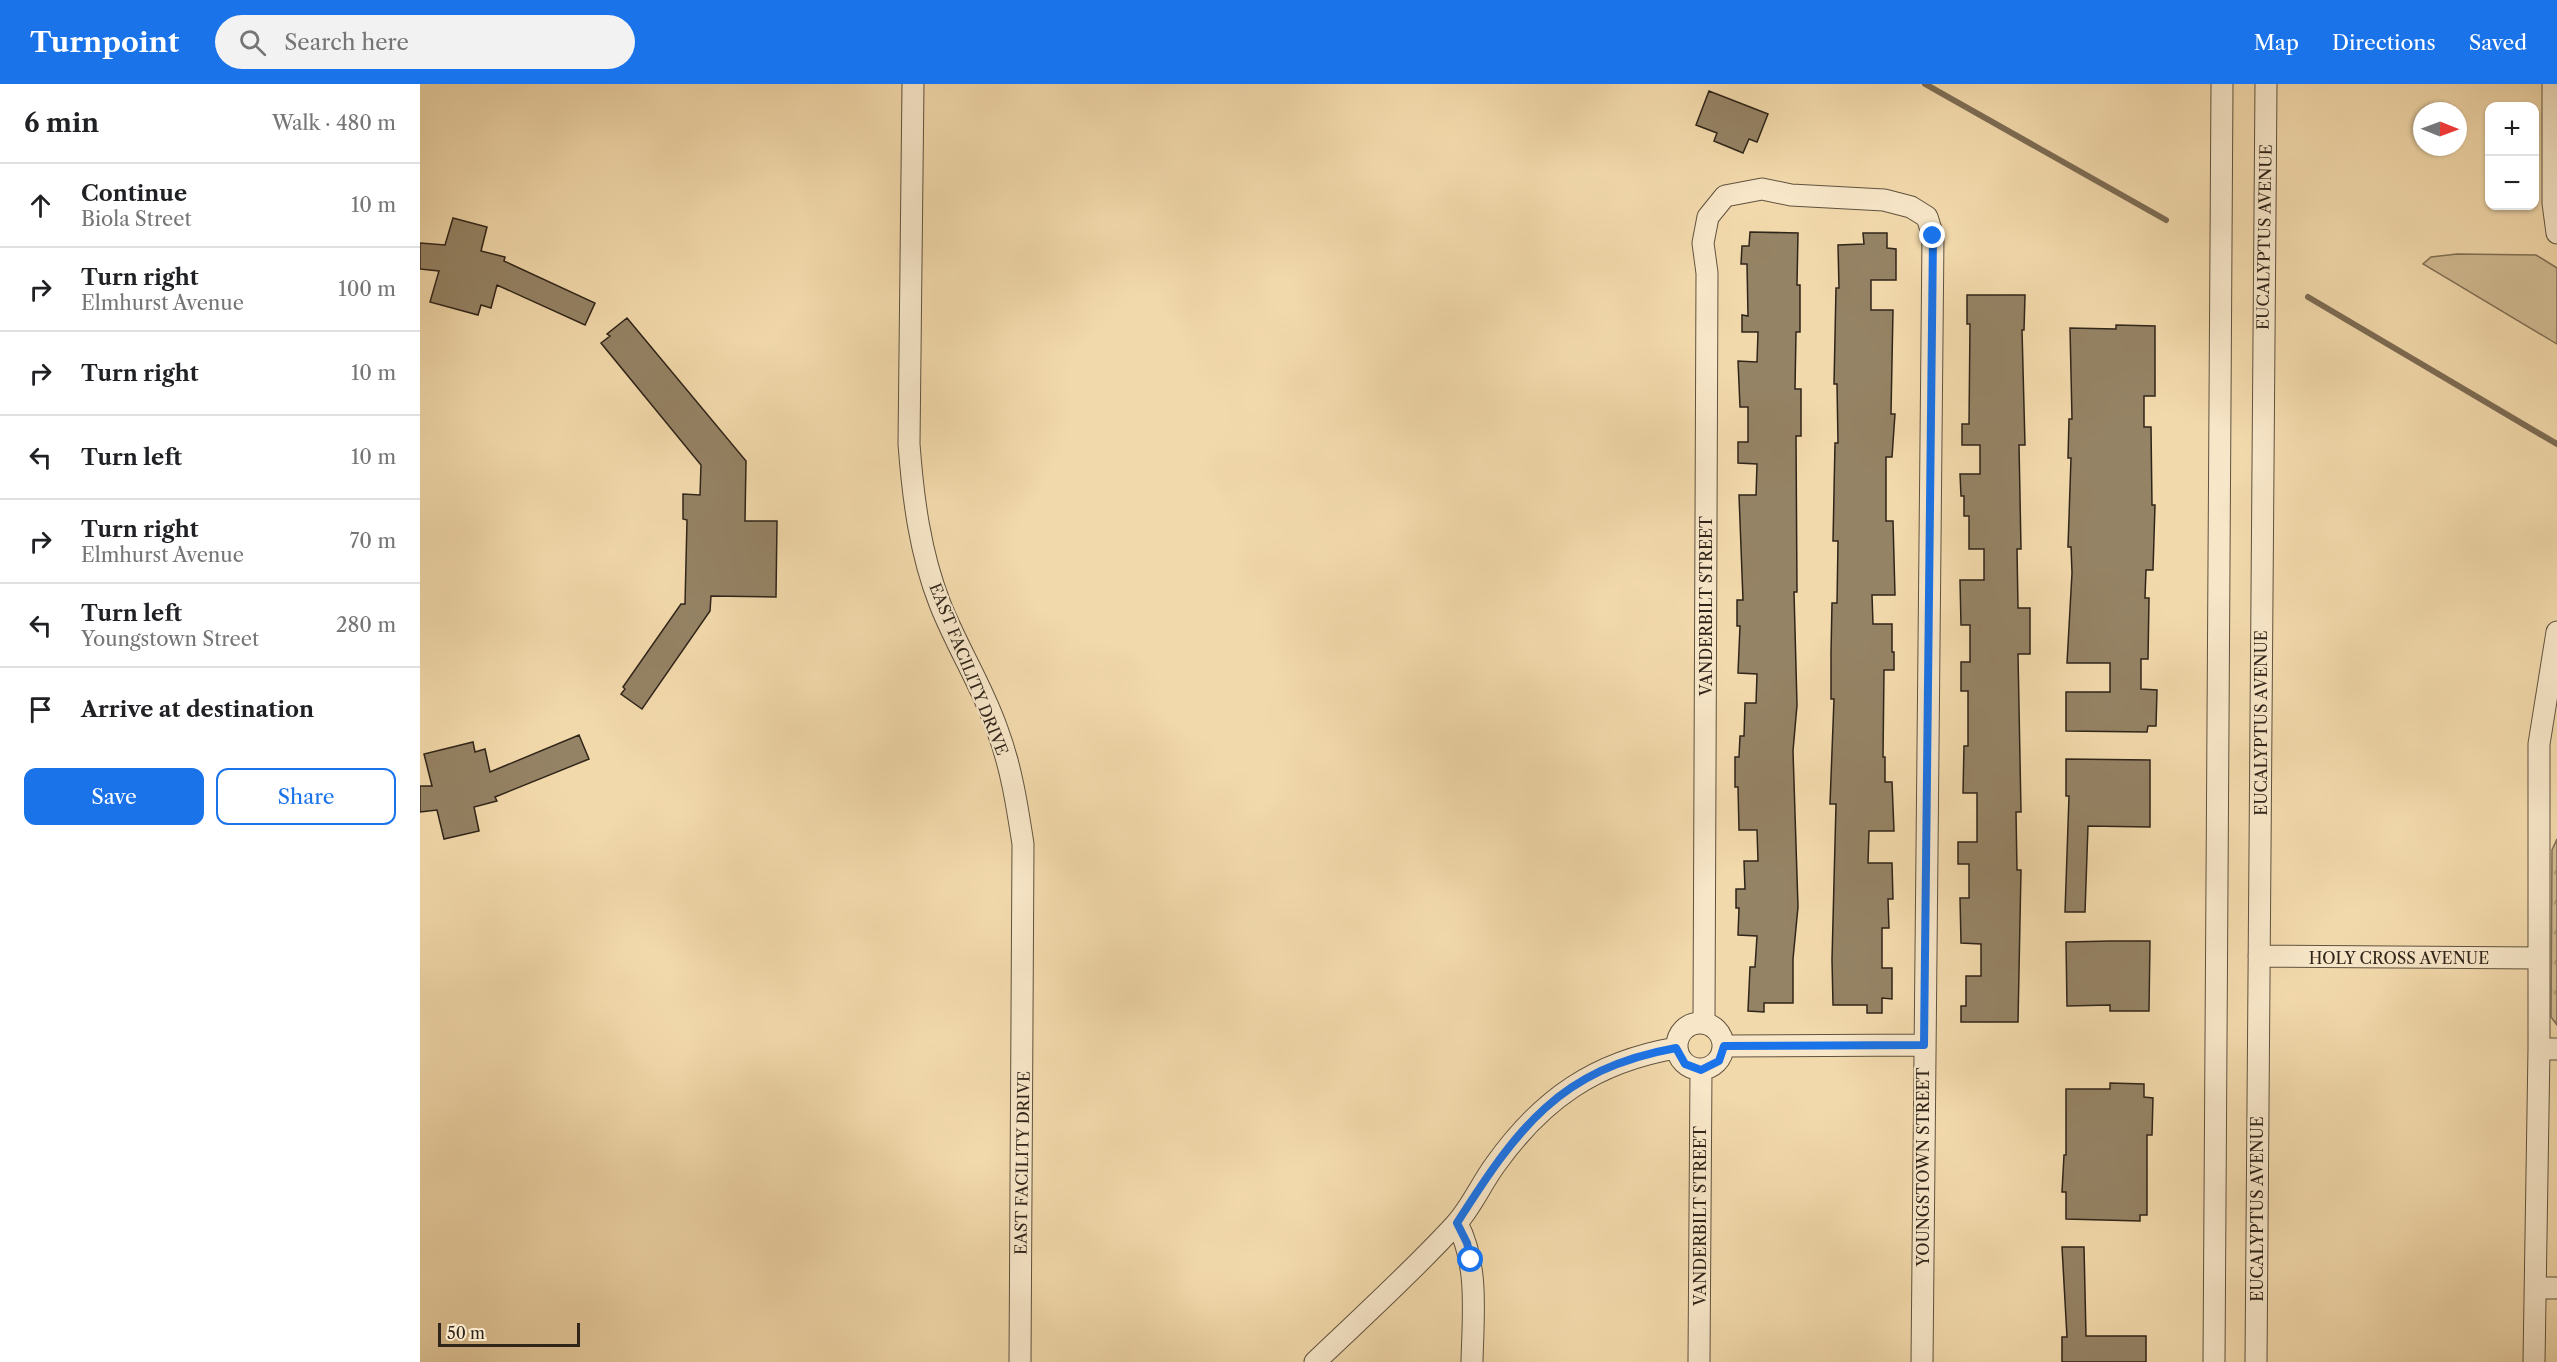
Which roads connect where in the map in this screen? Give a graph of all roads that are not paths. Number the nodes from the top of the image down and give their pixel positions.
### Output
1 (913, 84) edge
2 (2222, 84) edge
3 (2266, 84) edge
4 (2553, 84) edge
5 (1725, 196) joint
6 (2557, 233) edge
7 (2557, 632) edge
8 (2548, 811) edge
9 (2259, 956) junction
10 (2539, 958) junction
11 (1704, 1022) junction
12 (1924, 1045) junction
13 (1724, 1046) junction
14 (1676, 1048) junction
15 (2548, 1049) edge
16 (1701, 1070) junction
17 (1457, 1223) junction
18 (2547, 1288) edge
19 (1020, 1362) edge
20 (1315, 1362) edge
21 (1472, 1362) edge
22 (1699, 1362) edge
23 (1922, 1362) edge
24 (2214, 1362) edge
25 (2256, 1362) edge
26 (2534, 1362) edge

1 - 19 street, EAST FACILITY DRIVE
2 - 24 street
3 - 9 street, EUCALYPTUS AVENUE
4 - 6 street
5 - 11 street, VANDERBILT STREET
5 - 12 street, YOUNGSTOWN STREET
7 - 8 street
8 - 10 street
9 - 10 street, HOLY CROSS AVENUE
9 - 25 street, EUCALYPTUS AVENUE
10 - 15 street
11 - 13 street
11 - 14 street
12 - 13 street
12 - 23 street, YOUNGSTOWN STREET
13 - 16 street
14 - 16 street
14 - 17 street
15 - 18 street
16 - 22 street, VANDERBILT STREET
17 - 20 street
17 - 21 street
18 - 26 street

